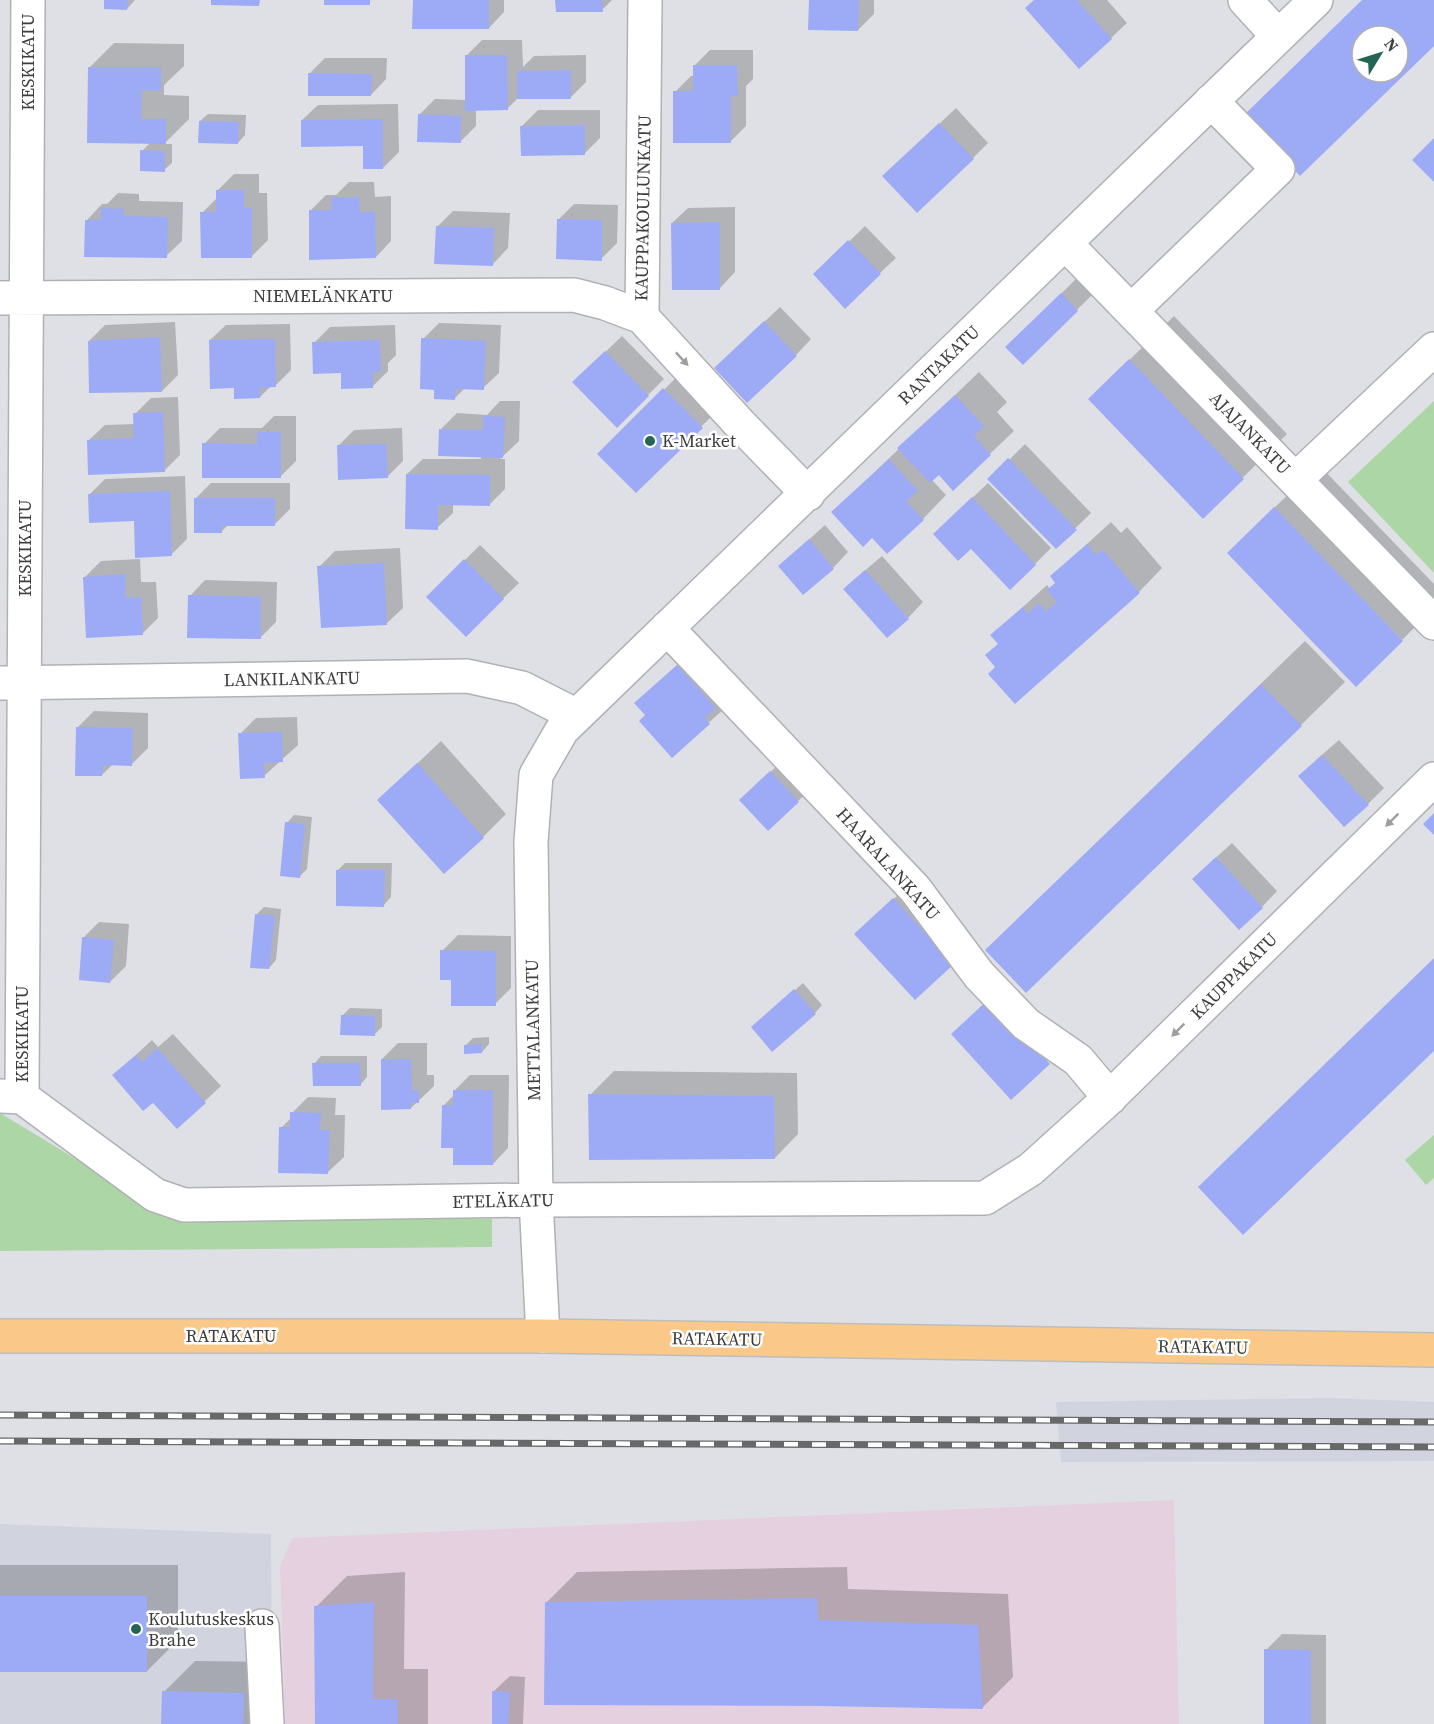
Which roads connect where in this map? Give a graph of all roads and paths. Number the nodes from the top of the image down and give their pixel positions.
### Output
1 (28, 0) edge
2 (645, 0) edge
3 (1245, 0) edge
4 (1316, 0) edge
5 (1278, 36) junction
6 (1211, 101) junction
7 (1065, 243) junction
8 (13, 298) edge
9 (1131, 311) junction
10 (642, 317) junction
11 (1434, 349) edge
12 (1295, 480) junction
13 (808, 494) junction
14 (1434, 623) edge
15 (668, 628) junction
16 (12, 683) edge
17 (569, 722) junction
18 (1434, 779) edge
19 (11, 1096) edge
20 (1110, 1098) junction
21 (1031, 1170) joint
22 (536, 1200) junction
23 (0, 1336) edge
24 (543, 1336) junction
25 (1434, 1350) edge
26 (262, 1626) dead end
27 (267, 1724) edge

1 - 8 street, KESKIKATU
2 - 10 street, KAUPPAKOULUNKATU
3 - 5 street
4 - 5 street, RANTAKATU
5 - 6 street, RANTAKATU
6 - 7 street, RANTAKATU
6 - 9 street
7 - 9 street, AJAJANKATU
7 - 13 street, RANTAKATU
8 - 10 street, NIEMELÄNKATU
8 - 16 street, KESKIKATU
9 - 12 street, AJAJANKATU
10 -> 13 street, KAUPPAKOULUNKATU
11 - 12 street
12 - 14 street, AJAJANKATU
13 - 15 street, RANTAKATU
15 - 17 street, RANTAKATU
15 - 20 street, HAARALANKATU
16 - 17 street, LANKILANKATU
16 - 19 street, KESKIKATU
17 - 22 street, METTALANKATU
18 -> 20 street, KAUPPAKATU
19 - 22 street, ETELÄKATU
20 - 21 street, KAUPPAKATU
21 - 22 street, ETELÄKATU
22 - 24 street, METTALANKATU
23 - 24 main road, RATAKATU
24 - 25 main road, RATAKATU
26 - 27 street

